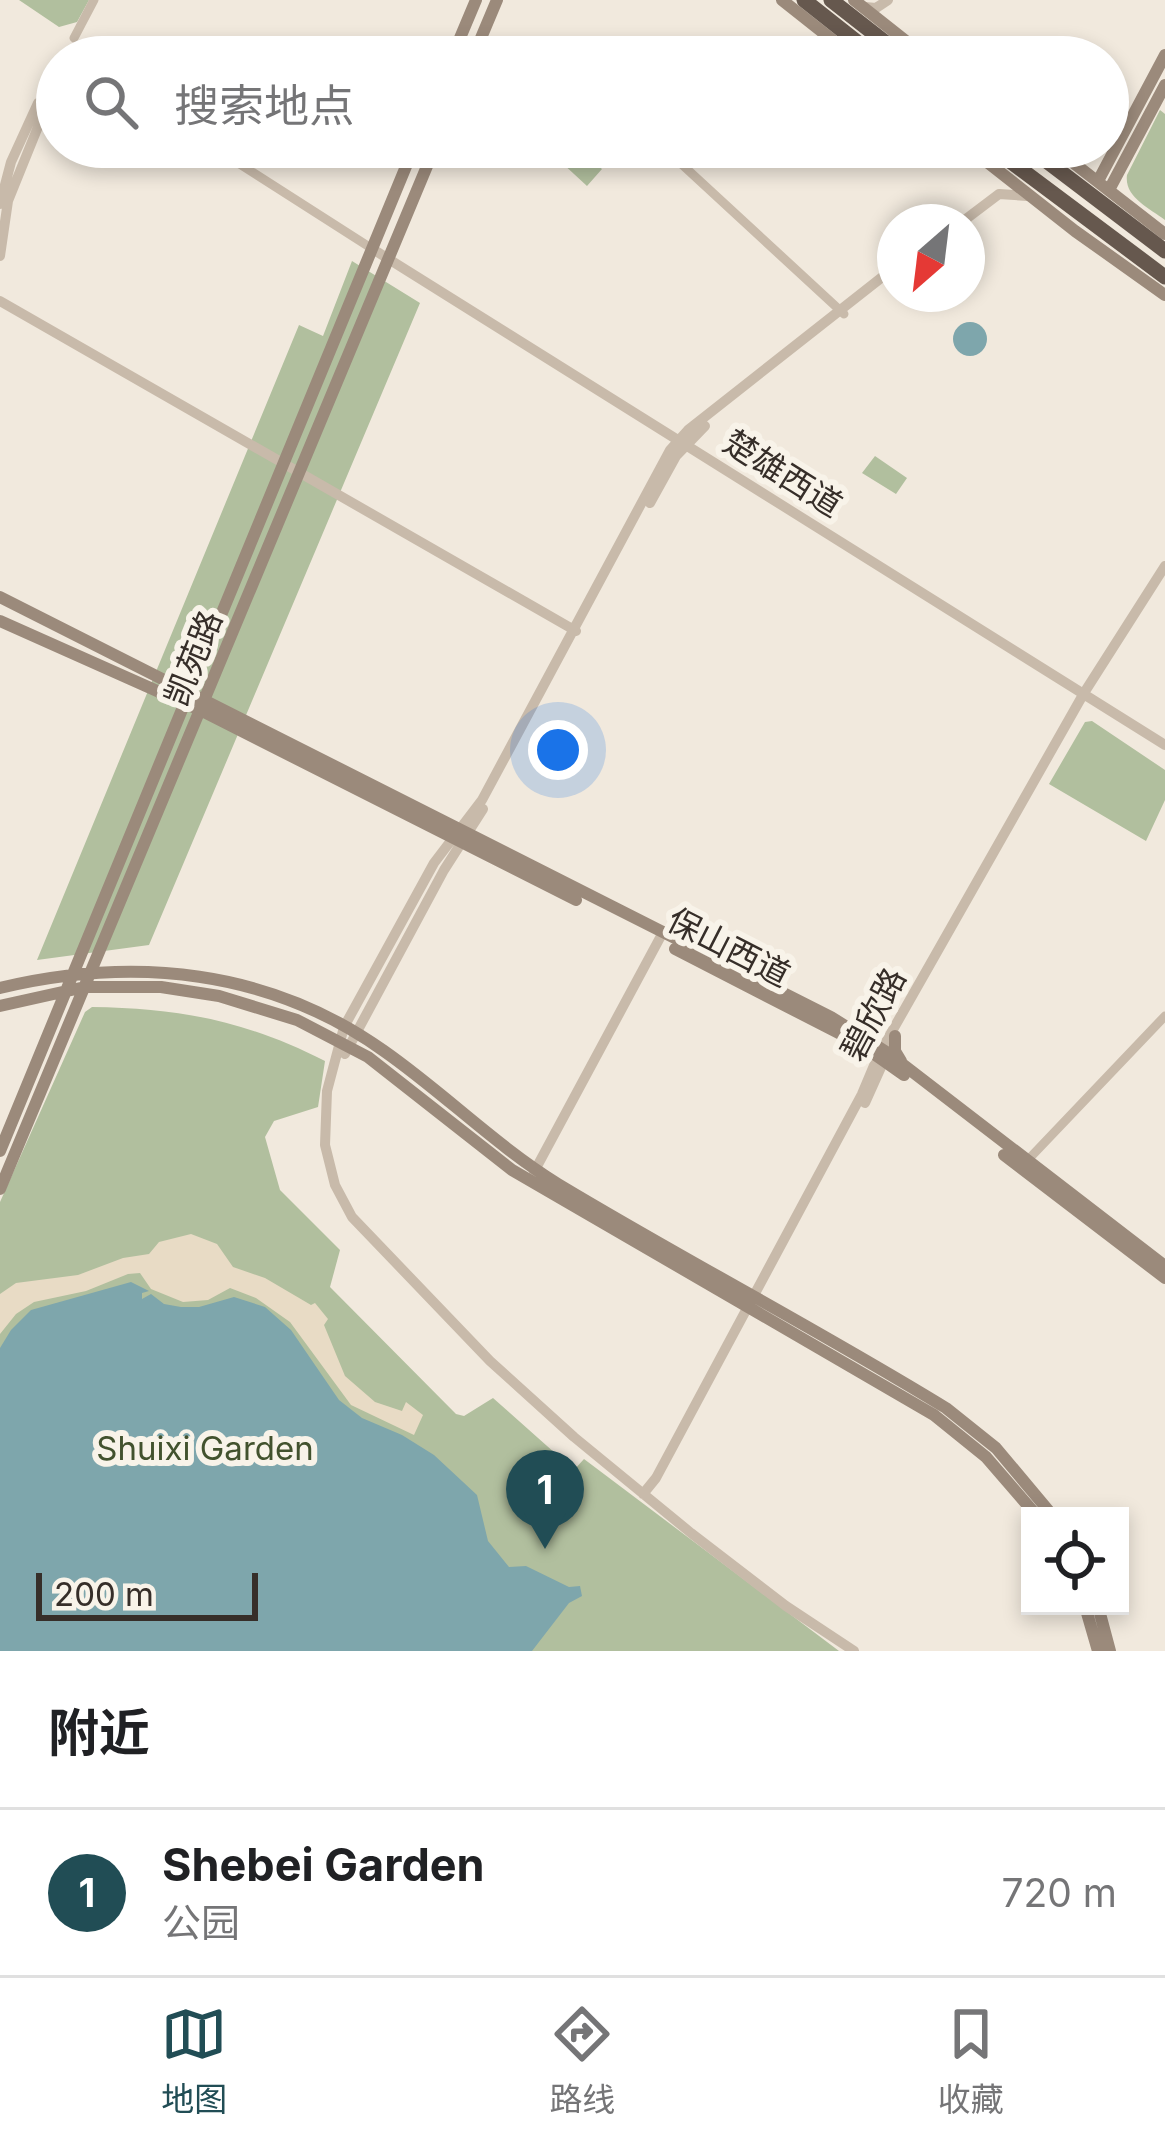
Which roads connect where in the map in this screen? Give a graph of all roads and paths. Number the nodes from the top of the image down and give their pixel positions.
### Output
1 (94, 0) edge
2 (476, 0) edge
3 (497, 0) edge
4 (782, 0) edge
5 (804, 0) edge
6 (831, 0) edge
7 (890, 0) edge
8 (858, 3) edge
9 (889, 27) junction
10 (75, 36) edge
11 (461, 36) edge
12 (482, 36) edge
13 (827, 36) edge
14 (849, 36) edge
15 (877, 36) edge
16 (900, 36) edge
17 (1165, 56) edge
18 (1165, 85) edge
19 (36, 107) edge
20 (36, 131) edge
21 (1129, 133) edge
22 (1129, 145) edge
23 (246, 168) edge
24 (405, 168) edge
25 (426, 168) edge
26 (686, 168) edge
27 (993, 168) edge
28 (994, 168) edge
29 (1019, 168) edge
30 (1056, 168) edge
31 (1080, 168) edge
32 (1112, 168) edge
33 (1115, 168) edge
34 (1104, 186) junction
35 (1031, 198) junction
36 (0, 204) edge
37 (979, 204) edge
38 (985, 204) edge
39 (1165, 234) edge
40 (371, 248) junction
41 (1165, 251) edge
42 (0, 256) edge
43 (388, 259) junction
44 (1165, 278) edge
45 (877, 285) edge
46 (1165, 296) edge
47 (0, 301) edge
48 (842, 312) junction
49 (682, 441) junction
50 (281, 462) junction
51 (298, 472) junction
52 (1165, 570) edge
53 (0, 597) edge
54 (0, 621) edge
55 (577, 631) junction
56 (1086, 695) junction
57 (185, 696) junction
58 (202, 708) junction
59 (233, 720) junction
60 (169, 738) junction
61 (1165, 745) edge
62 (186, 746) junction
63 (461, 838) junction
64 (660, 937) junction
65 (85, 944) junction
66 (76, 977) junction
67 (43, 978) junction
68 (0, 988) edge
69 (85, 988) junction
70 (0, 1006) edge
71 (1165, 1016) edge
72 (348, 1036) junction
73 (886, 1048) junction
74 (903, 1070) junction
75 (0, 1150) edge
76 (1024, 1164) junction
77 (532, 1174) junction
78 (0, 1189) edge
79 (1165, 1266) edge
80 (1165, 1278) edge
81 (753, 1304) junction
82 (645, 1494) junction
83 (1029, 1507) edge
84 (1046, 1507) edge
85 (1088, 1615) edge
86 (1101, 1615) edge
87 (857, 1651) edge
88 (1098, 1651) edge
89 (1110, 1651) edge

1 - 10 street
2 - 11 main road
3 - 12 main road
4 - 13 main road
5 - 14 highway
6 - 15 highway
7 - 8 street
7 - 9 street
8 - 9 main road
9 - 16 main road
17 - 21 main road
18 - 22 main road
19 - 36 street
20 - 42 street
23 - 40 street
24 - 40 main road, 凯苑路
25 - 43 main road, 凯苑路
26 - 48 street
27 - 37 street
28 - 35 main road
29 - 44 highway
30 - 41 highway
31 - 34 main road
32 - 34 main road
33 - 34 main road
34 - 39 main road
35 - 38 street
35 - 46 main road
40 - 43 street, 楚雄西道
40 - 50 main road, 凯苑路
43 - 49 street, 楚雄西道
43 - 51 main road, 凯苑路
45 - 48 street
47 - 50 street
48 - 49 street
49 - 55 street
49 - 56 street, 楚雄西道
50 - 51 street
50 - 57 main road, 凯苑路
51 - 55 street
51 - 58 main road, 凯苑路
52 - 56 street, 碧欣路
53 - 57 main road
54 - 57 main road
55 - 63 street
56 - 61 street, 楚雄西道
56 - 73 street, 碧欣路
57 - 58 main road, 保山西道
57 - 60 main road, 凯苑路
58 - 59 main road, 保山西道
58 - 60 main road
58 - 62 main road, 凯苑路
59 - 62 main road
59 - 63 main road, 保山西道
60 - 65 main road, 凯苑路
62 - 66 main road, 凯苑路
63 - 64 main road, 保山西道
63 - 72 street
64 - 73 main road, 保山西道
64 - 77 street
65 - 66 main road, 凯苑路
65 - 67 main road
66 - 67 main road
66 - 69 main road, 凯苑路
66 - 70 main road
66 - 72 main road
66 - 75 main road, 凯苑路
67 - 68 main road
69 - 72 main road
69 - 78 main road, 凯苑路
71 - 76 street
72 - 77 main road
72 - 82 street
73 - 74 main road
73 - 74 main road
73 - 81 street, 碧欣路
74 - 76 main road
76 - 79 main road
76 - 80 main road
77 - 81 main road
81 - 82 street, 碧欣路
81 - 83 main road
81 - 84 main road
82 - 87 street
85 - 88 main road
86 - 89 main road

